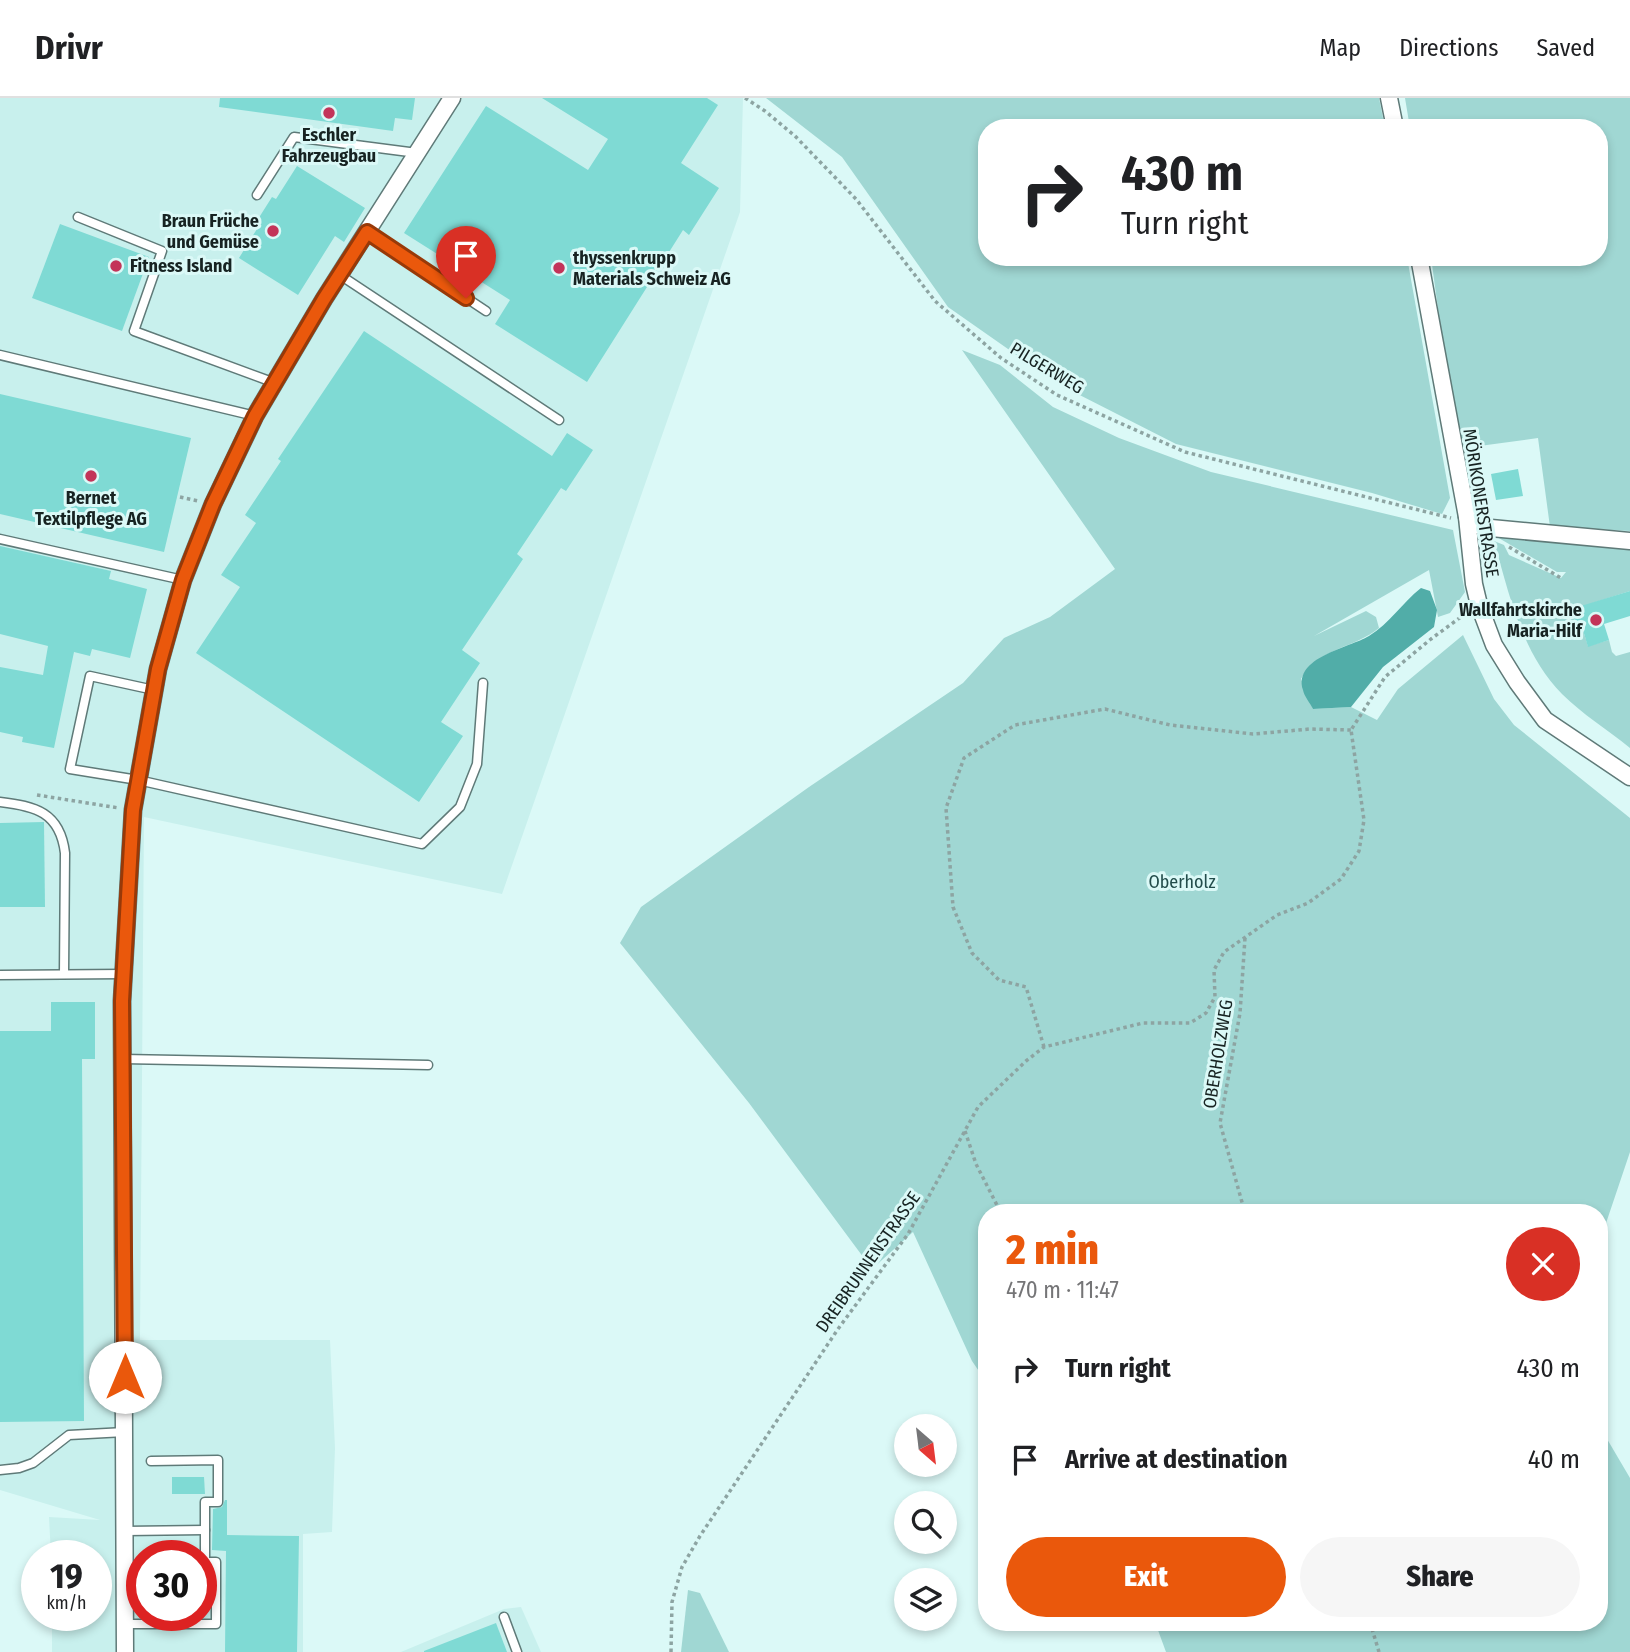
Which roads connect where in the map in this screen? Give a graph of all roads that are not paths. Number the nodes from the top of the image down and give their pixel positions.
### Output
1 (452, 98) edge
2 (1389, 98) edge
3 (1393, 119) edge
4 (417, 153) junction
5 (257, 195) dead end
6 (78, 217) dead end
7 (367, 232) junction
8 (1421, 266) edge
9 (340, 275) junction
10 (486, 311) dead end
11 (0, 355) edge
12 (275, 383) junction
13 (255, 416) junction
14 (559, 420) dead end
15 (1467, 517) junction
16 (0, 539) edge
17 (1630, 541) edge
18 (183, 580) junction
19 (484, 683) dead end
20 (154, 690) junction
21 (1629, 775) edge
22 (138, 780) junction
23 (0, 802) edge
24 (64, 974) junction
25 (124, 974) junction
26 (0, 975) edge
27 (123, 1059) junction
28 (428, 1065) dead end
29 (125, 1432) junction
30 (151, 1461) dead end
31 (0, 1470) edge
32 (205, 1530) junction
33 (125, 1531) junction
34 (504, 1617) dead end
35 (125, 1624) junction
36 (125, 1652) edge
37 (517, 1652) edge

1 - 4 street
2 - 3 street
4 - 5 lane
4 - 7 street
6 - 12 lane
7 - 9 street
7 - 10 lane
8 - 15 street, MÖRIKONERSTRASSE
9 - 12 street
9 - 14 lane
11 - 13 lane
12 - 13 street
13 - 18 street
15 - 17 street
15 - 21 street, MÖRIKONERSTRASSE
16 - 18 lane
18 - 20 street
19 - 22 lane
20 - 22 street
20 - 22 lane
22 - 25 street
23 - 24 lane
24 - 25 lane
24 - 26 lane
25 - 27 street
27 - 28 lane
27 - 29 street
29 - 31 lane
29 - 33 street
30 - 32 lane
32 - 33 lane
32 - 35 lane
33 - 35 street
34 - 37 lane
35 - 36 street

